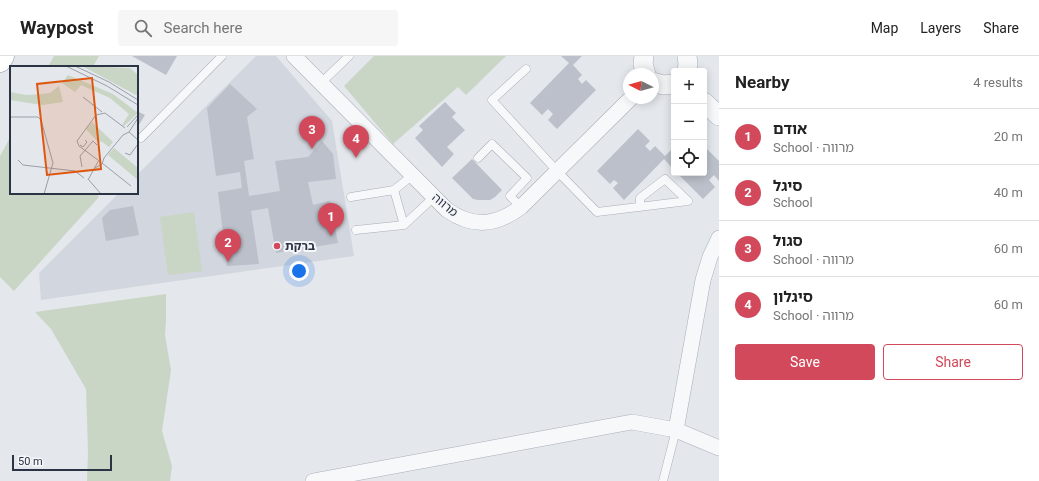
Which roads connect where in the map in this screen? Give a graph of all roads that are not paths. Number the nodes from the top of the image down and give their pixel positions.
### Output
1 (3, 56) edge
2 (222, 56) edge
3 (294, 56) edge
4 (349, 56) edge
5 (0, 60) edge
6 (526, 69) dead end
7 (321, 83) junction
8 (626, 104) edge
9 (706, 104) edge
10 (719, 116) edge
11 (141, 138) dead end
12 (478, 158) dead end
13 (557, 171) junction
14 (413, 175) junction
15 (394, 190) junction
16 (351, 197) dead end
17 (434, 197) junction
18 (521, 207) junction
19 (640, 207) junction
20 (404, 225) junction
21 (356, 230) dead end
22 (719, 238) edge
23 (676, 430) junction
24 (719, 448) edge
25 (313, 481) edge
26 (663, 481) edge

1 - 5 highway
2 - 11 lane
3 - 7 street, מרווה
4 - 7 lane
6 - 13 lane
7 - 14 street, מרווה
8 - 13 street, מרווה
9 - 10 street
12 - 18 lane
13 - 18 street, מרווה
13 - 19 lane
14 - 15 lane
14 - 17 street, מרווה
15 - 16 lane
15 - 20 lane
17 - 18 street, מרווה
17 - 20 lane
19 - 19 lane
20 - 21 lane
22 - 23 street
23 - 24 street
23 - 25 street
23 - 26 lane

